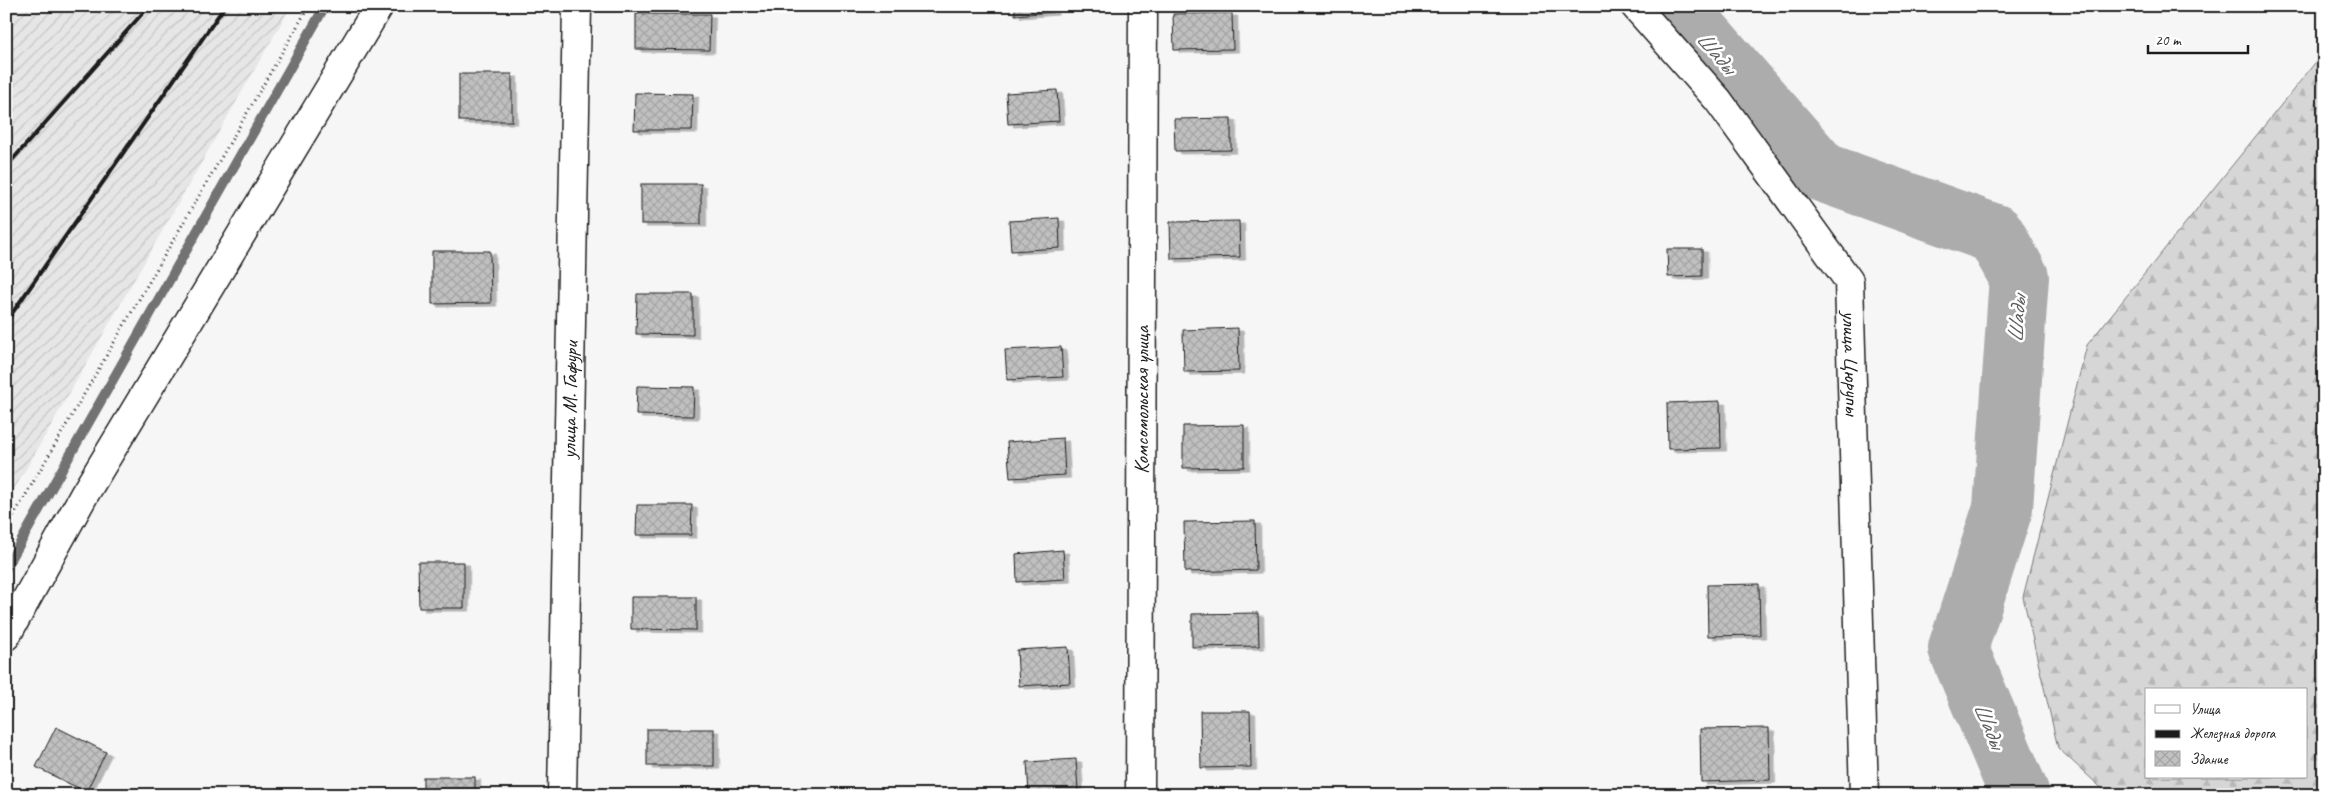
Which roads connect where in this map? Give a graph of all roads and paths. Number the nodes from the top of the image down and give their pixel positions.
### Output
1 (309, 6) edge
2 (379, 6) edge
3 (577, 6) edge
4 (1143, 6) edge
5 (1635, 6) edge
6 (6, 529) edge
7 (6, 636) edge
8 (562, 795) edge
9 (1140, 795) edge
10 (1864, 795) edge

1 - 6 path
2 - 7 street
3 - 8 street, улица М. Гафури
4 - 9 street, Комсомольская улица
5 - 10 street, улица Цюрупы

